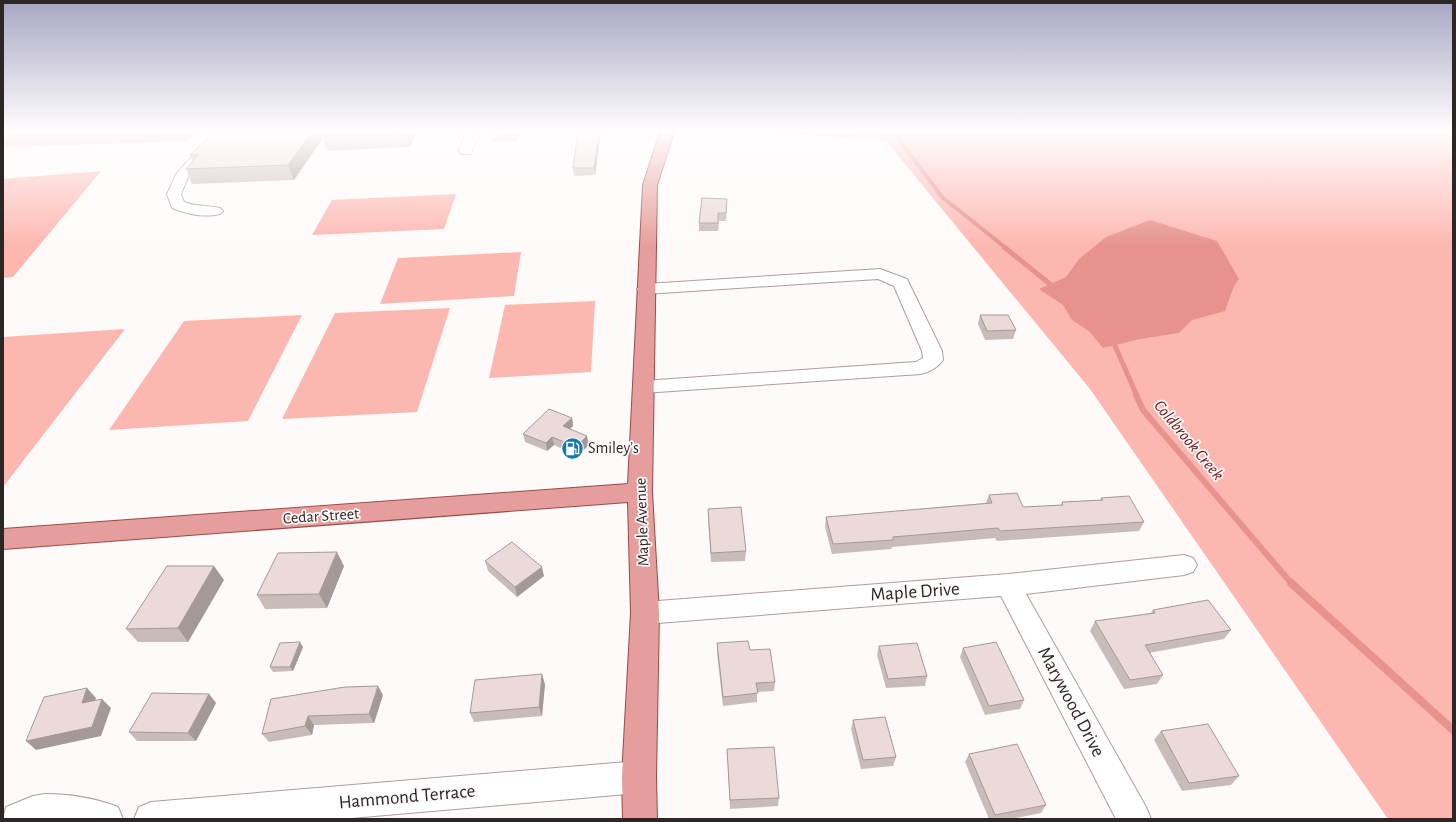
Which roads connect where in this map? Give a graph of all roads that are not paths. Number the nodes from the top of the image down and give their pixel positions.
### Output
1 (187, 170) edge
2 (655, 170) edge
3 (215, 211) dead end
4 (646, 289) junction
5 (643, 387) junction
6 (640, 492) junction
7 (3, 539) edge
8 (1184, 565) dead end
9 (1008, 585) junction
10 (645, 613) junction
11 (639, 777) junction
12 (18, 819) edge
13 (106, 819) edge
14 (151, 819) edge
15 (640, 819) edge
16 (1134, 819) edge

1 - 3 street
2 - 4 main road, Maple Avenue
4 - 5 main road, Maple Avenue
4 - 5 street
5 - 6 main road, Maple Avenue
6 - 7 main road, Cedar Street
6 - 10 main road, Maple Avenue
8 - 9 street, Maple Drive
9 - 10 street, Maple Drive
9 - 16 street, Marywood Drive
10 - 11 main road, Maple Avenue
11 - 14 street, Hammond Terrace
11 - 15 main road, Maple Avenue
12 - 13 street

